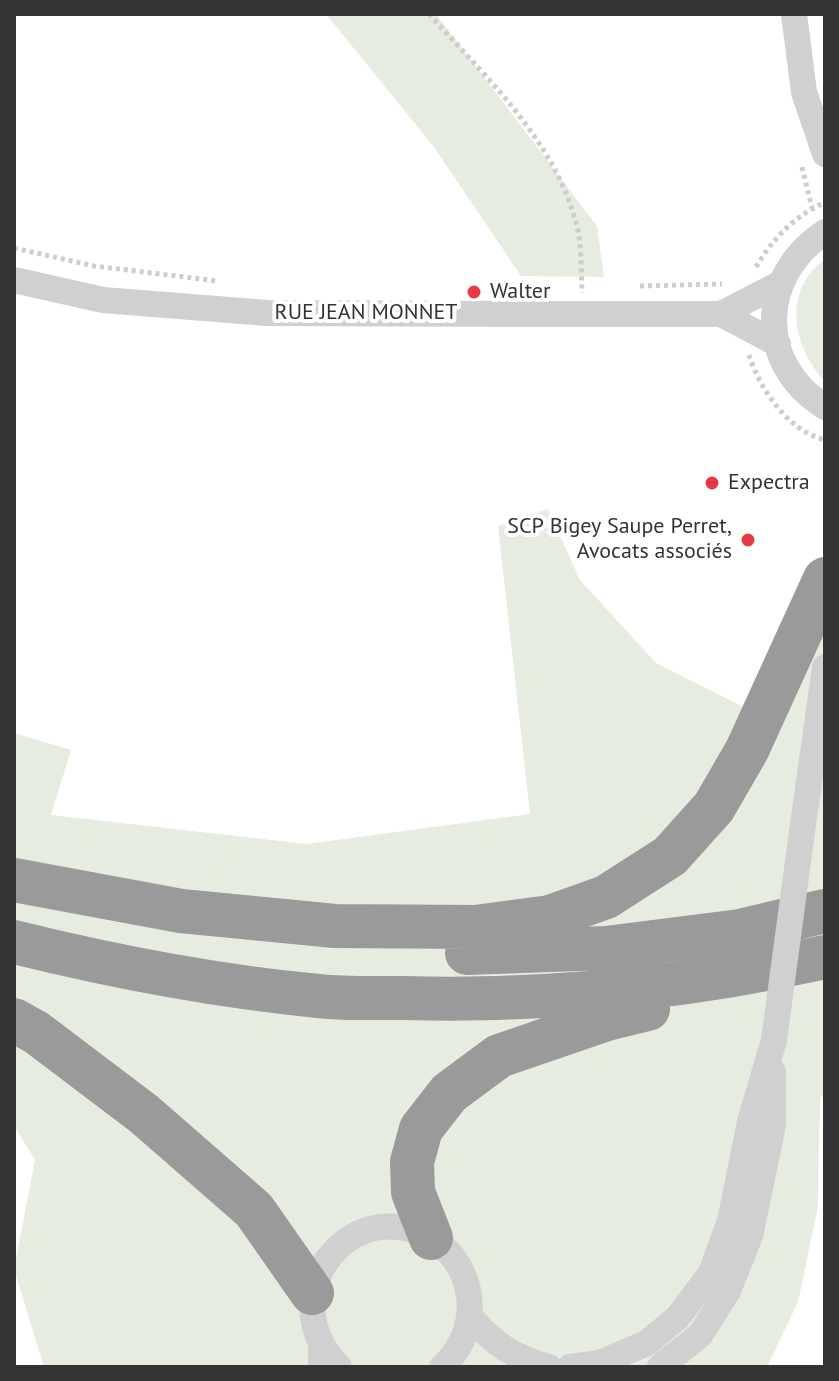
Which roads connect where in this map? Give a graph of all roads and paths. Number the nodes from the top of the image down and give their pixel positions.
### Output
1 (429, 14) edge
2 (794, 14) edge
3 (825, 154) edge
4 (821, 224) edge
5 (14, 248) edge
6 (754, 269) dead end
7 (14, 280) edge
8 (220, 281) dead end
9 (732, 282) dead end
10 (781, 283) junction
11 (637, 286) dead end
12 (595, 288) dead end
13 (582, 301) junction
14 (721, 314) junction
15 (778, 344) junction
16 (824, 408) edge
17 (825, 579) edge
18 (825, 667) edge
19 (14, 880) edge
20 (14, 900) edge
21 (825, 911) edge
22 (14, 942) edge
23 (825, 957) edge
24 (749, 974) junction
25 (14, 1020) edge
26 (774, 1040) junction
27 (431, 1238) junction
28 (314, 1312) junction
29 (469, 1315) junction
30 (315, 1367) edge
31 (339, 1367) edge
32 (442, 1367) edge
33 (549, 1367) edge
34 (570, 1367) edge
35 (660, 1367) edge

1 - 13 path
2 - 3 street
4 - 6 path
4 - 10 street
5 - 8 path
7 - 13 street, RUE JEAN MONNET
9 - 11 path
10 - 14 street, RUE JEAN MONNET
10 - 15 street
12 - 13 path
13 - 14 street, RUE JEAN MONNET
14 - 15 street, RUE JEAN MONNET
15 - 16 street
17 - 19 highway
18 - 26 street, bridge
20 - 21 highway
22 - 24 highway
23 - 24 highway
24 - 27 highway
25 - 28 highway
26 - 34 street
26 - 35 street
27 - 28 street
27 - 29 street
28 - 30 lane
28 - 31 street
29 - 32 street
29 - 33 street

